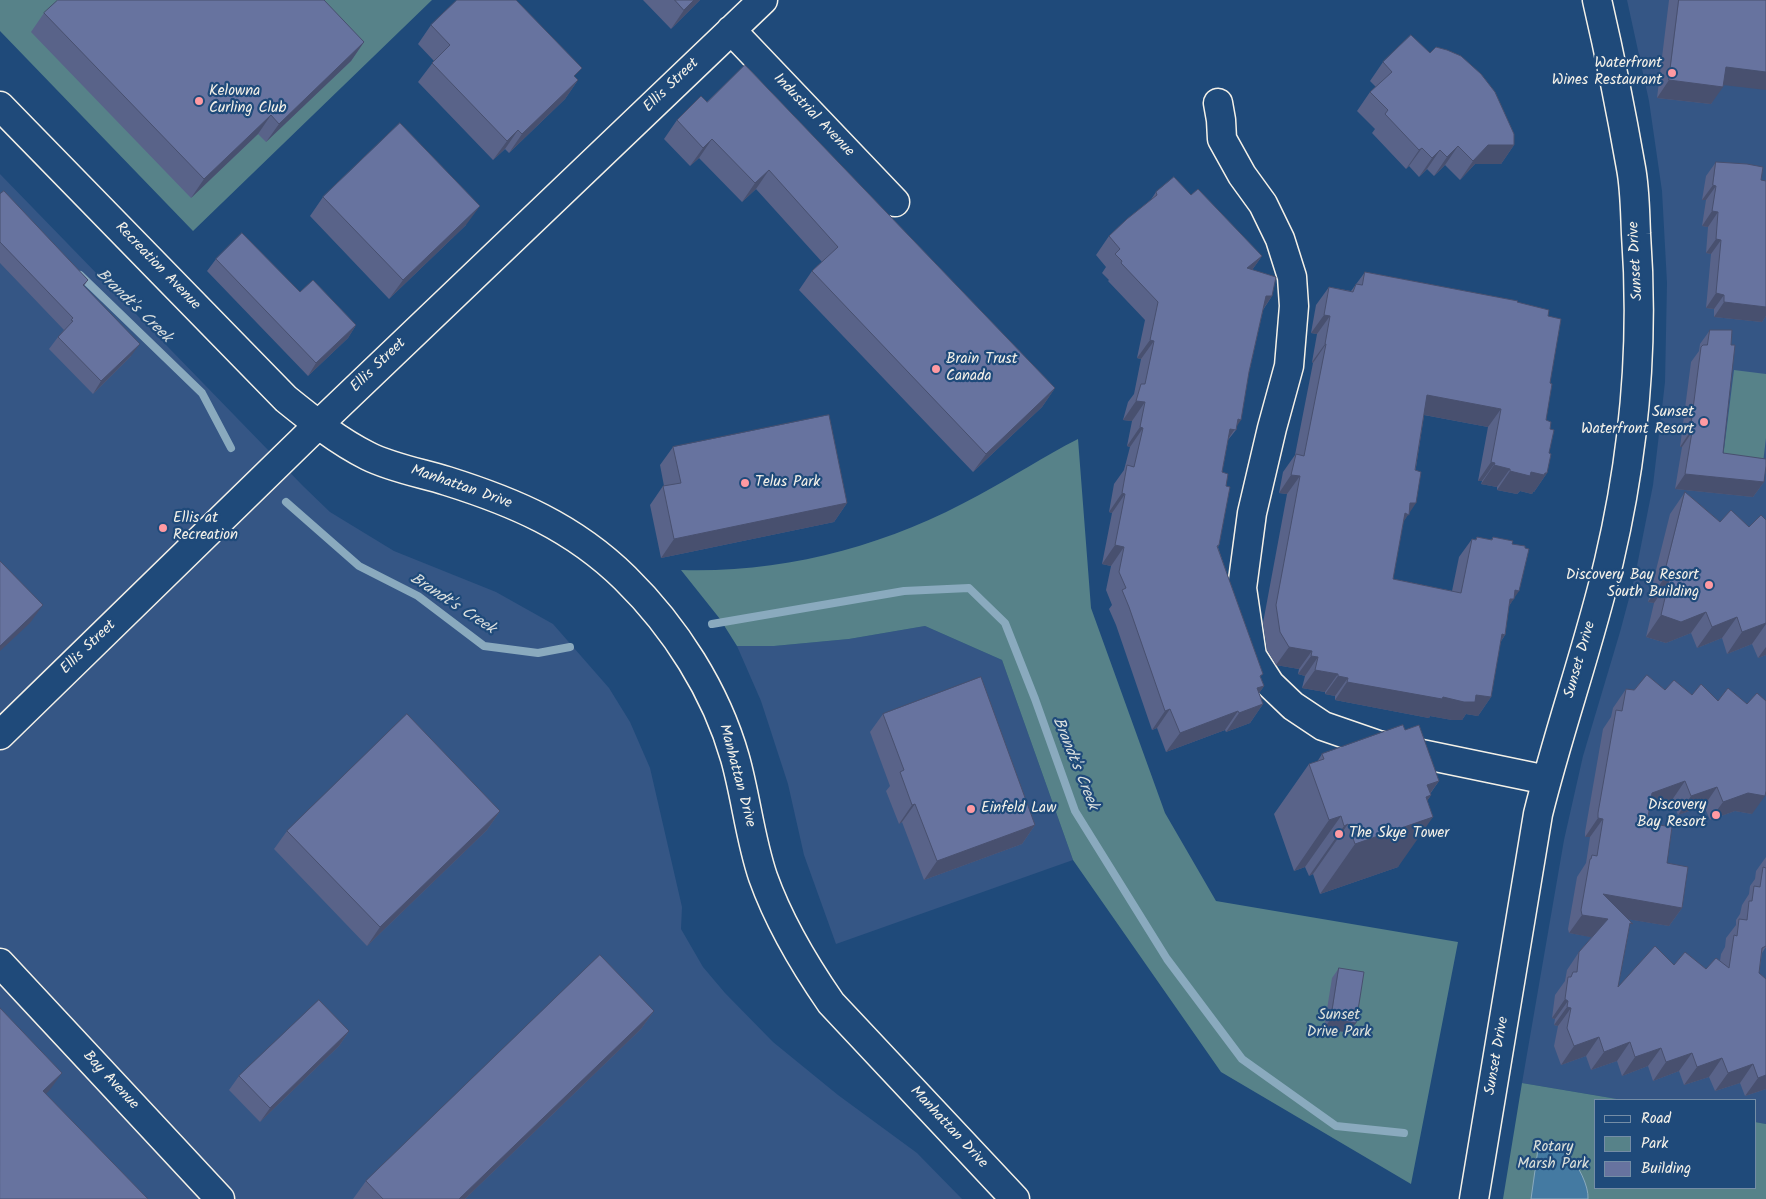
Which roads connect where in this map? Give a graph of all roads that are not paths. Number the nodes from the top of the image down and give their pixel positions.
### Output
1 (763, 0) edge
2 (1597, 0) edge
3 (731, 30) junction
4 (1218, 103) dead end
5 (0, 106) edge
6 (895, 202) dead end
7 (318, 424) junction
8 (0, 735) edge
9 (1547, 780) junction
10 (0, 963) edge
11 (220, 1199) edge
12 (1015, 1199) edge
13 (1474, 1199) edge

1 - 3 street, Ellis Street
2 - 9 street, Sunset Drive
3 - 6 street, Industrial Avenue
3 - 7 street, Ellis Street
4 - 9 street
5 - 7 street, Recreation Avenue
7 - 8 street, Ellis Street
7 - 12 street, Manhattan Drive
9 - 13 street, Sunset Drive
10 - 11 street, Bay Avenue

